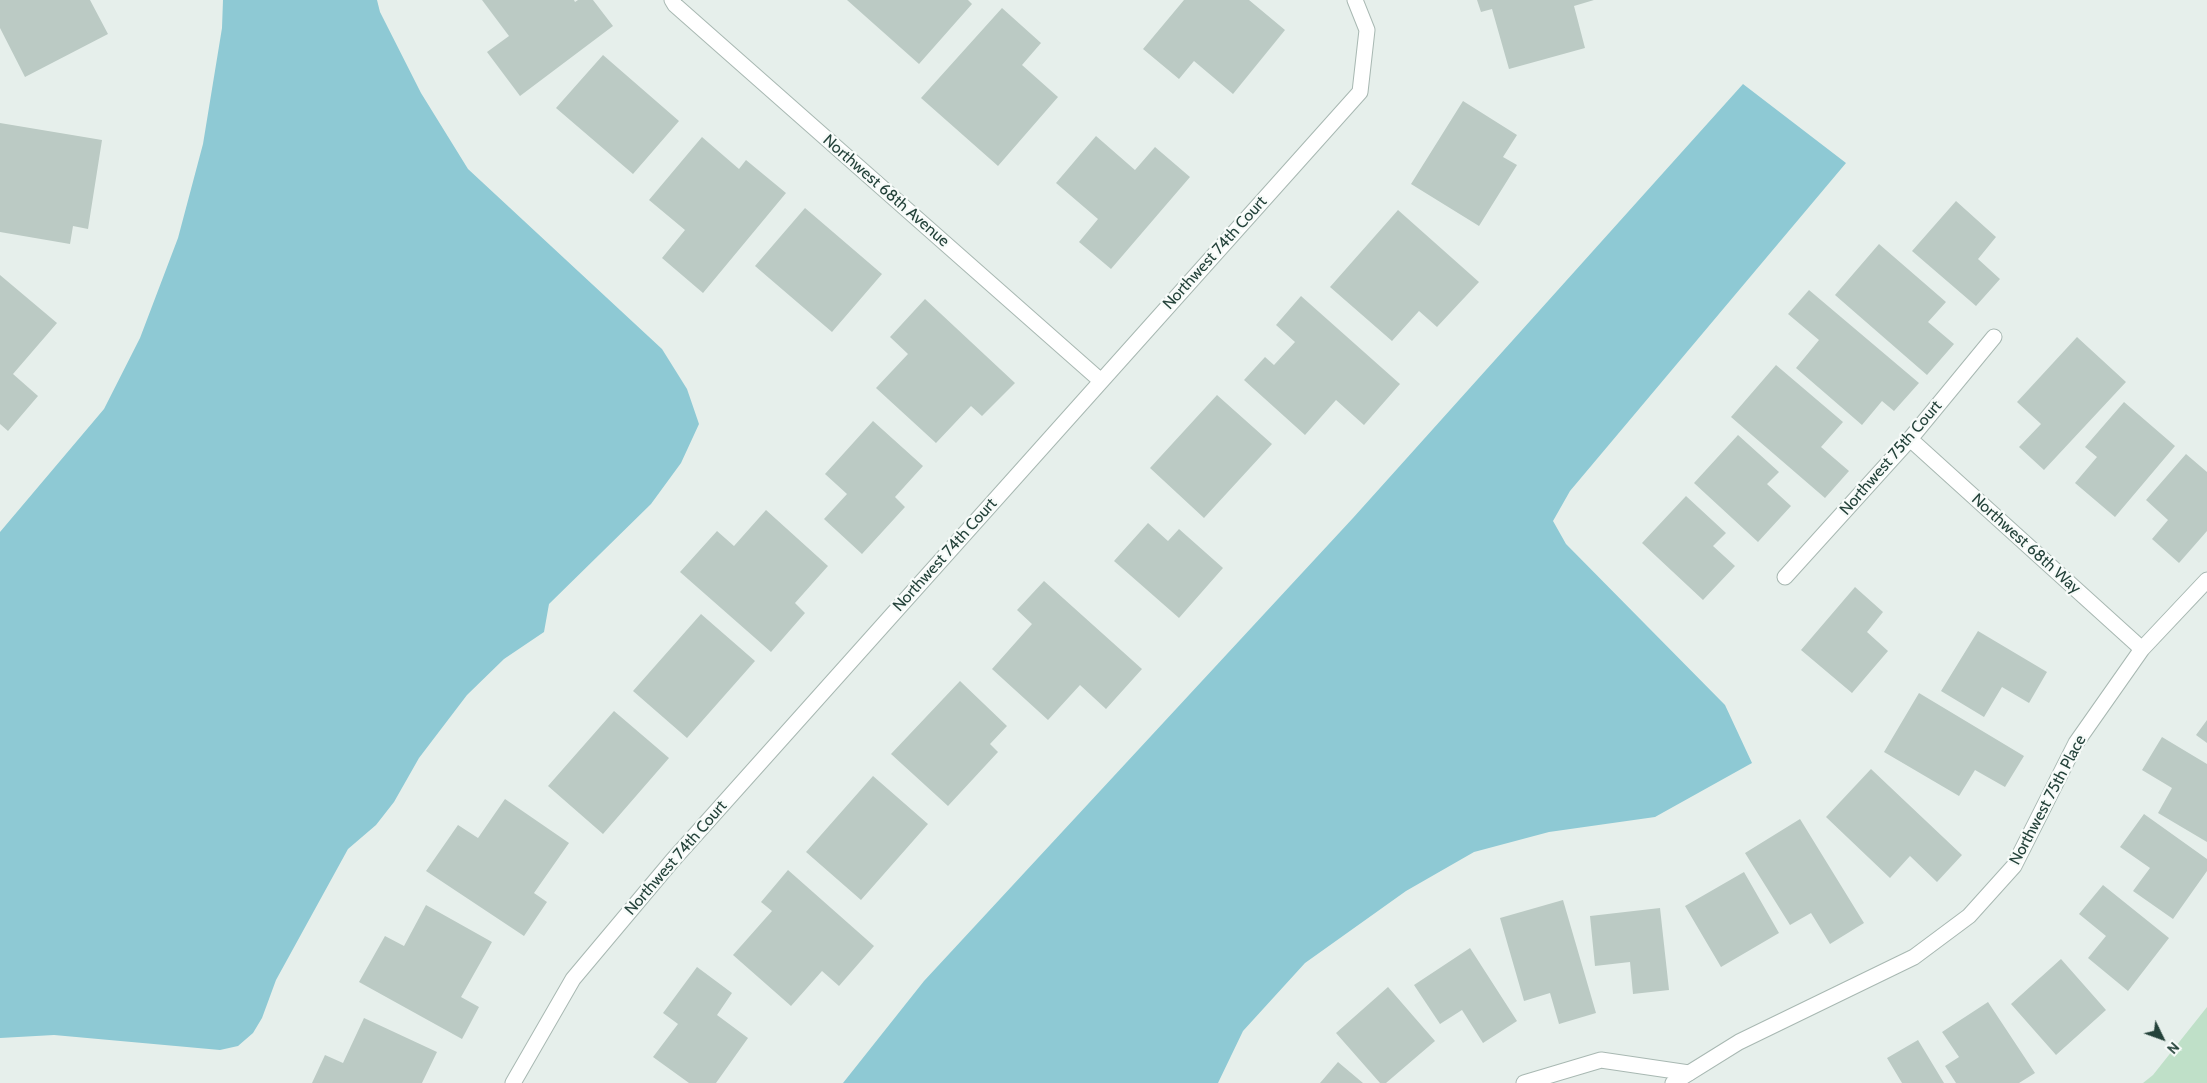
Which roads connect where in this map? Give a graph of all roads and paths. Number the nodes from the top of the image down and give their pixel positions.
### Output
1 (672, 0) edge
2 (1355, 0) edge
3 (1994, 337) dead end
4 (1101, 380) junction
5 (1910, 439) junction
6 (1785, 577) dead end
7 (2207, 580) edge
8 (2142, 649) junction
9 (1689, 1073) junction
10 (513, 1083) edge
11 (1524, 1083) edge
12 (1673, 1083) edge

1 - 4 street, Northwest 68th Avenue
2 - 4 street, Northwest 74th Court
3 - 5 street, Northwest 75th Court
4 - 10 street, Northwest 74th Court
5 - 6 street, Northwest 75th Court
5 - 8 street, Northwest 68th Way
7 - 8 street, Northwest 75th Place
8 - 9 street, Northwest 75th Place
9 - 11 street
9 - 12 street, Northwest 75th Place

